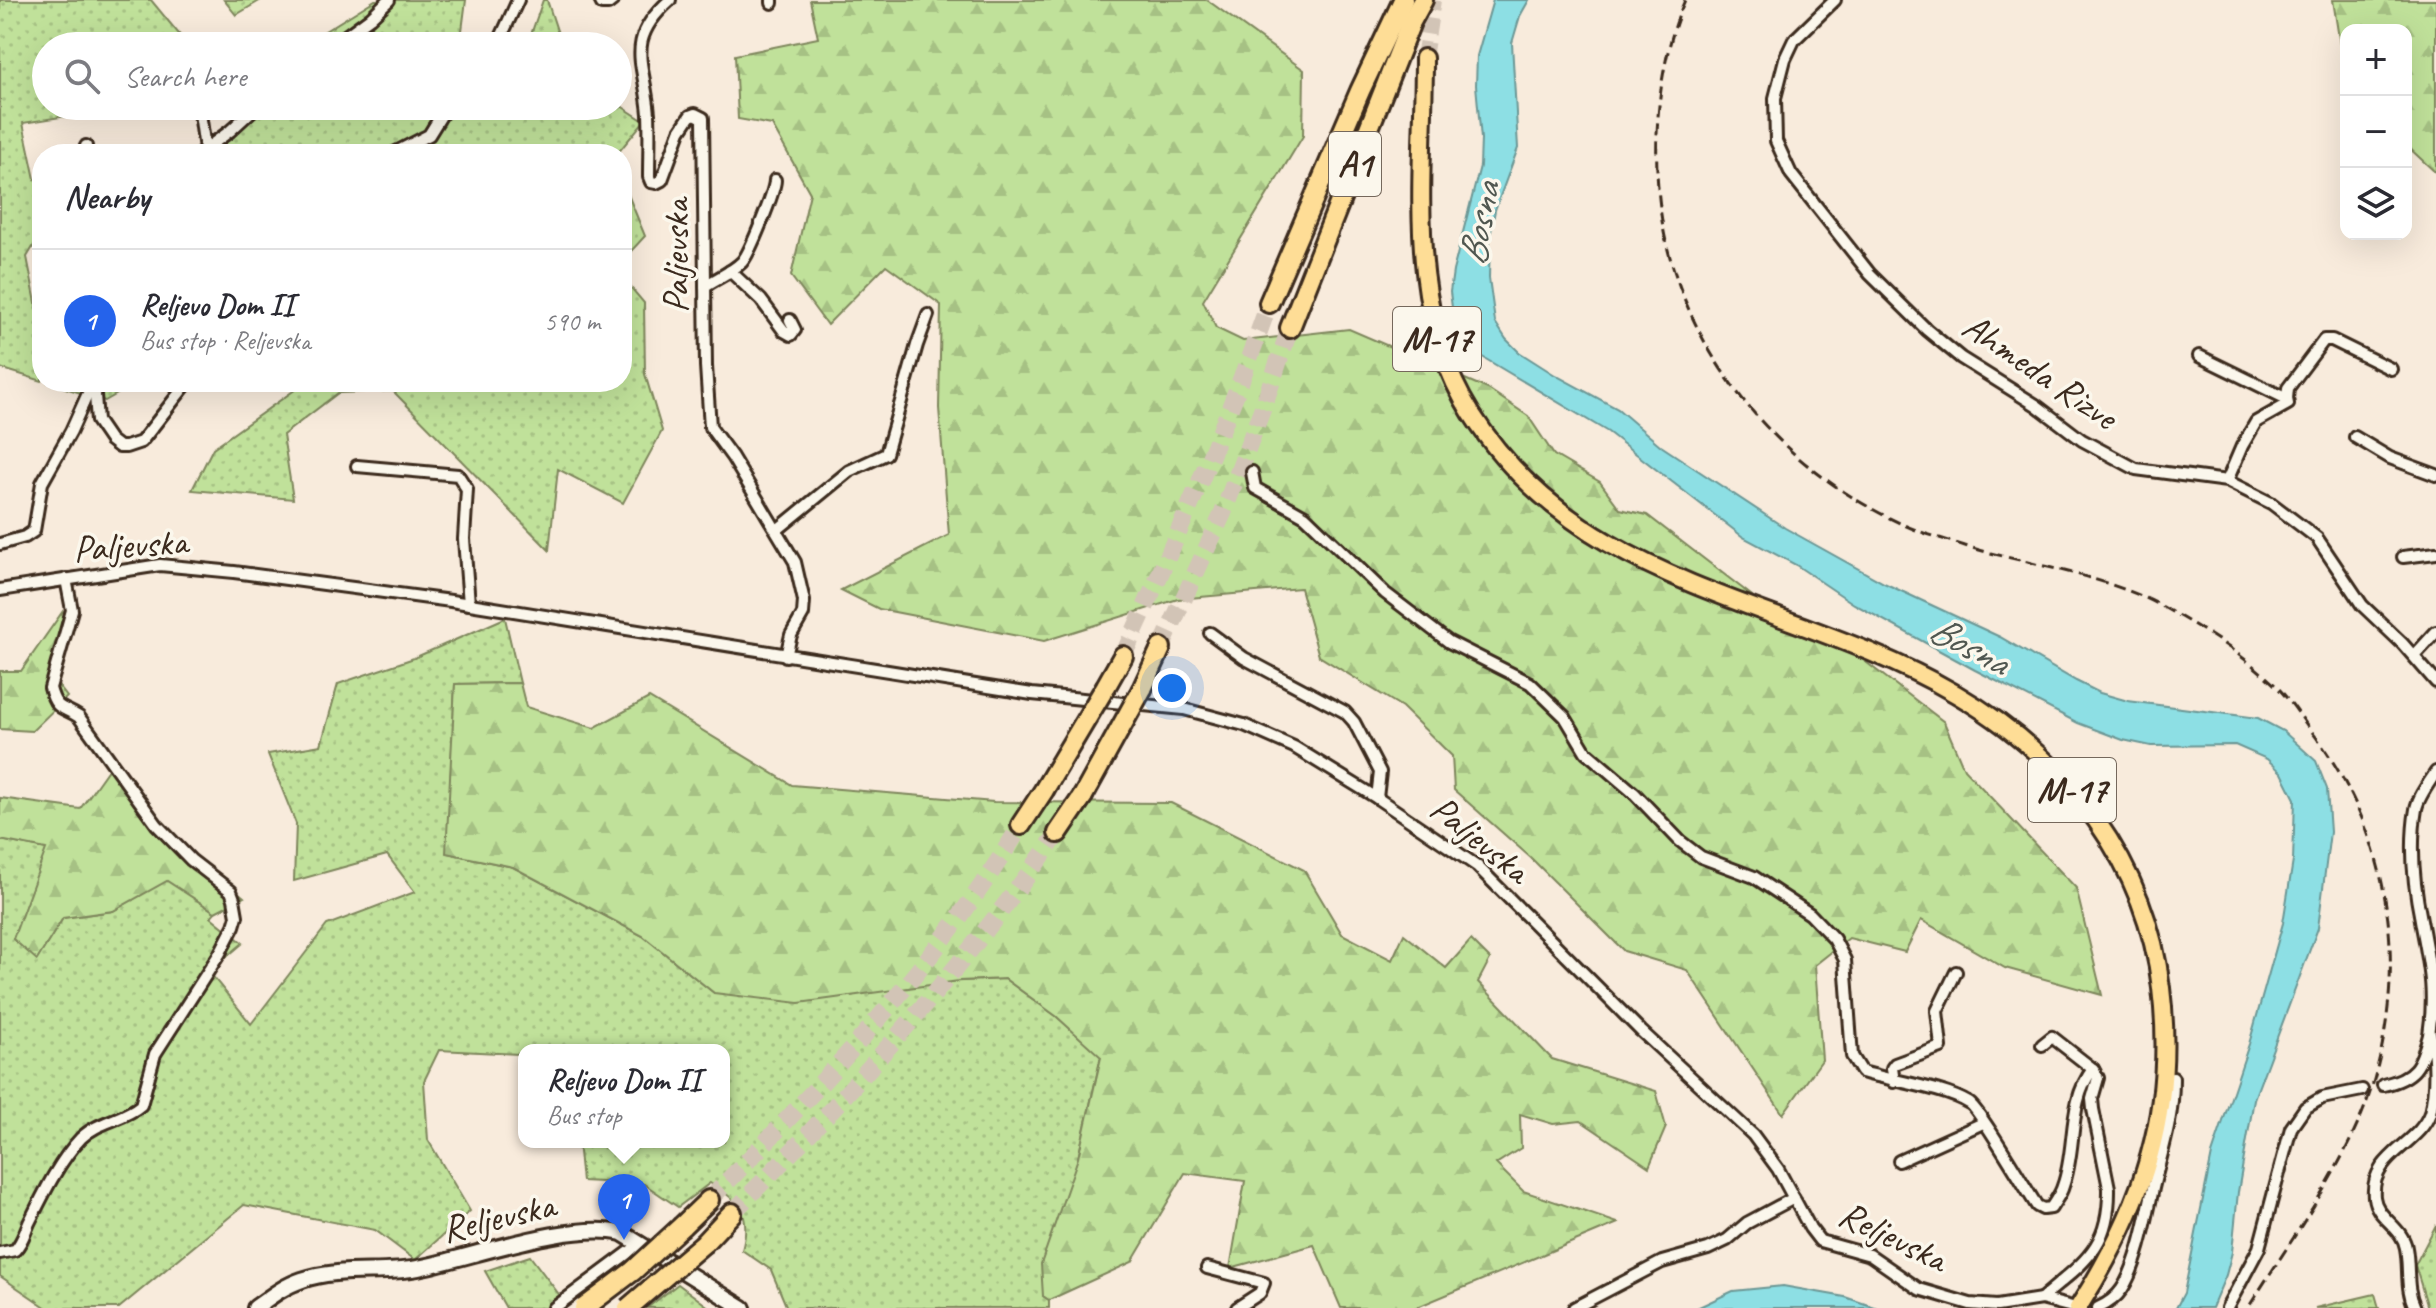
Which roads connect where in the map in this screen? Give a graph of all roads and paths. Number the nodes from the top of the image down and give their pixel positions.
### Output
1 (389, 0) edge
2 (518, 0) edge
3 (600, 0) edge
4 (613, 0) edge
5 (670, 0) edge
6 (1403, 0) edge
7 (1423, 0) edge
8 (1835, 0) edge
9 (351, 32) edge
10 (503, 32) edge
11 (1424, 58) tunnel mouth
12 (200, 120) edge
13 (242, 120) edge
14 (438, 120) edge
15 (201, 144) edge
16 (213, 144) edge
17 (411, 144) edge
18 (775, 180) dead end
19 (730, 271) junction
20 (705, 286) junction
21 (1269, 303) tunnel mouth
22 (928, 315) dead end
23 (790, 320) dead end
24 (1290, 328) tunnel mouth
25 (2199, 356) dead end
26 (2391, 369) dead end
27 (89, 392) edge
28 (94, 392) edge
29 (180, 392) edge
30 (2287, 399) junction
31 (2355, 437) dead end
32 (357, 466) dead end
33 (1252, 472) dead end
34 (2436, 475) edge
35 (2227, 481) junction
36 (777, 530) junction
37 (0, 544) edge
38 (2436, 553) edge
39 (2403, 557) dead end
40 (66, 579) junction
41 (0, 590) edge
42 (469, 604) junction
43 (2436, 632) edge
44 (1210, 633) dead end
45 (1161, 648) tunnel mouth
46 (786, 656) junction
47 (1123, 656) tunnel mouth
48 (2414, 656) junction
49 (2436, 682) edge
50 (2436, 772) edge
51 (1377, 798) junction
52 (1021, 825) tunnel mouth
53 (1058, 833) tunnel mouth
54 (1956, 972) dead end
55 (2429, 1031) junction
56 (2042, 1045) dead end
57 (2093, 1069) junction
58 (2173, 1078) dead end
59 (1894, 1082) junction
60 (2383, 1085) dead end
61 (2362, 1090) dead end
62 (1983, 1123) junction
63 (1899, 1161) dead end
64 (1794, 1198) junction
65 (709, 1200) tunnel mouth
66 (732, 1213) tunnel mouth
67 (640, 1244) junction
68 (0, 1253) edge
69 (1207, 1268) dead end
70 (2041, 1299) junction
71 (255, 1308) edge
72 (554, 1308) edge
73 (584, 1308) edge
74 (628, 1308) edge
75 (743, 1308) edge
76 (1237, 1308) edge
77 (1574, 1308) edge
78 (2077, 1308) edge
79 (2098, 1308) edge
80 (2227, 1308) edge
81 (2415, 1308) edge

1 - 9 street
2 - 10 street
3 - 4 street
5 - 20 street, Paljevska
6 - 21 highway, A1
7 - 24 highway, A1
8 - 35 street, Ahmeda Rizve
11 - 78 main road, M-17
12 - 15 street
13 - 16 street
14 - 17 street
18 - 19 street
19 - 20 street
19 - 23 street
20 - 36 street, Paljevska
22 - 36 street
25 - 30 street
26 - 30 street
27 - 37 street
28 - 29 street
30 - 35 street
31 - 34 street
32 - 42 street
33 - 59 street
35 - 48 street, Ahmeda Rizve
36 - 46 street, Paljevska
38 - 39 street
40 - 41 street, Paljevska
40 - 42 street, Paljevska
40 - 68 street
42 - 46 street, Paljevska
43 - 48 street
44 - 51 street
45 - 53 highway, bridge
46 - 51 street, Paljevska
47 - 52 highway, bridge
48 - 49 street, Ahmeda Rizve
50 - 55 street
51 - 64 street, Paljevska
54 - 59 street
55 - 60 street
55 - 81 street
56 - 57 street
57 - 62 street
57 - 70 street
58 - 79 street
59 - 62 street
61 - 80 street
62 - 63 street
64 - 70 street, Reljevska
64 - 77 street
65 - 73 highway, bridge
66 - 74 highway, bridge
67 - 71 main road, Reljevska
67 - 72 street
67 - 75 main road, Reljevska
69 - 76 street
70 - 78 street, Reljevska

